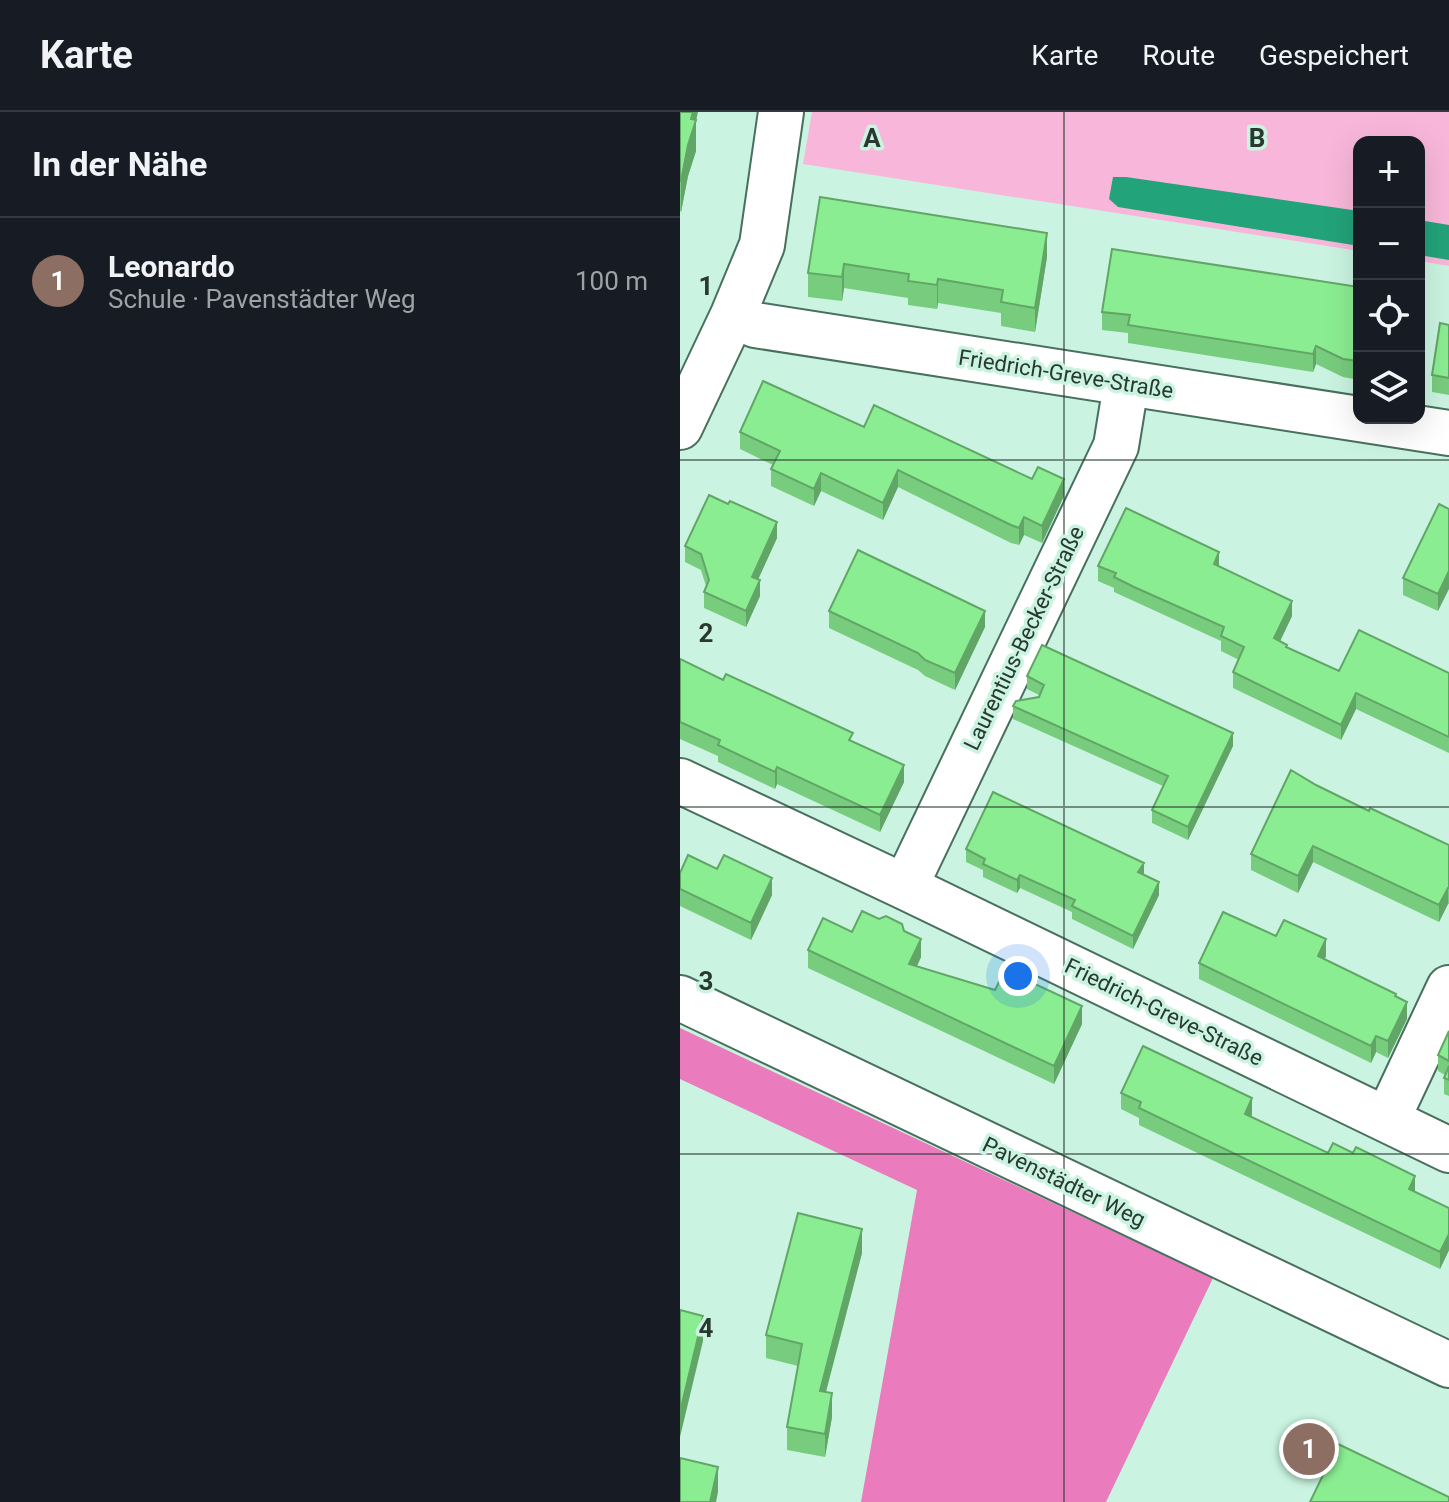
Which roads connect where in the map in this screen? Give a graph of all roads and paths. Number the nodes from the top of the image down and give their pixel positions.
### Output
1 (781, 112) edge
2 (733, 315) junction
3 (1126, 385) junction
4 (680, 427) edge
5 (1449, 433) edge
6 (680, 781) edge
7 (905, 887) junction
8 (1449, 988) edge
9 (680, 998) edge
10 (1387, 1120) junction
11 (1449, 1150) edge
12 (1449, 1365) edge

1 - 2 street
2 - 3 street, Friedrich-Greve-Straße
2 - 4 street
3 - 5 street, Friedrich-Greve-Straße
3 - 7 street, Laurentius-Becker-Straße
6 - 7 street, Friedrich-Greve-Straße
7 - 10 street, Friedrich-Greve-Straße
8 - 10 street
9 - 12 street, Pavenstädter Weg
10 - 11 street, Friedrich-Greve-Straße

